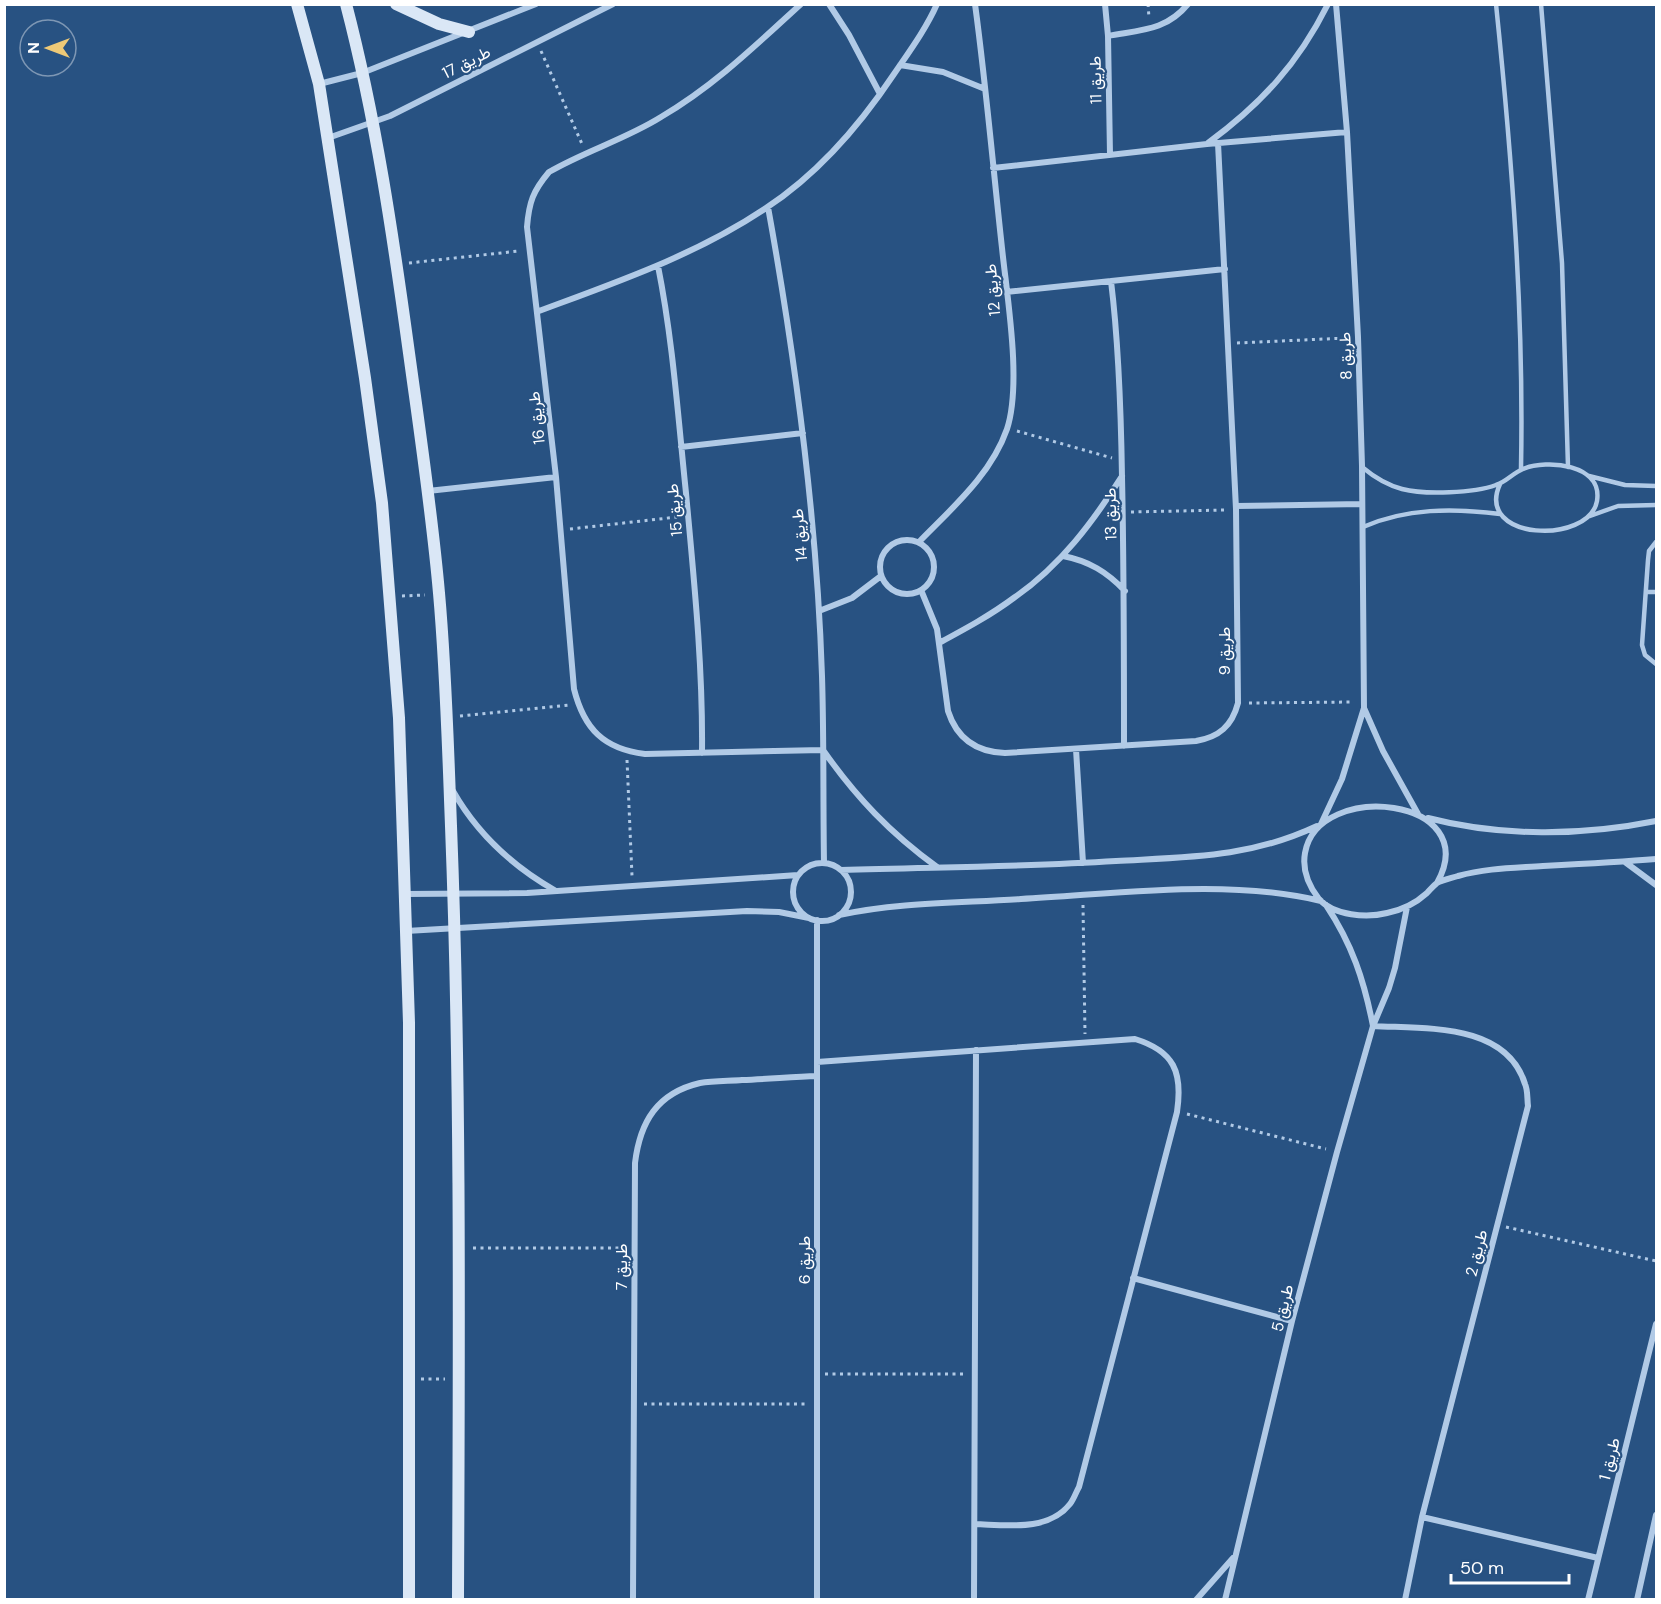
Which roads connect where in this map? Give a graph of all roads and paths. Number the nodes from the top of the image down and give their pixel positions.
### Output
1 (297, 4) edge
2 (346, 4) edge
3 (396, 4) edge
4 (536, 4) edge
5 (614, 4) edge
6 (801, 4) edge
7 (829, 4) edge
8 (937, 4) edge
9 (975, 4) edge
10 (1105, 4) edge
11 (1188, 4) edge
12 (1328, 4) edge
13 (1336, 4) edge
14 (1496, 4) edge
15 (1541, 4) edge
16 (469, 32) junction
17 (1108, 36) junction
18 (537, 42) junction
19 (900, 65) junction
20 (363, 73) junction
21 (319, 84) junction
22 (985, 89) junction
23 (880, 94) junction
24 (373, 123) junction
25 (1347, 132) junction
26 (328, 138) junction
27 (1218, 143) junction
28 (1207, 144) junction
29 (586, 153) junction
30 (1110, 155) junction
31 (993, 168) junction
32 (768, 207) junction
33 (530, 250) junction
34 (397, 264) junction
35 (658, 266) junction
36 (1225, 269) junction
37 (1111, 281) junction
38 (1006, 292) junction
39 (539, 311) junction
40 (1358, 338) junction
41 (1228, 343) junction
42 (1007, 428) junction
43 (803, 433) junction
44 (681, 447) junction
45 (1122, 461) junction
46 (1362, 466) junction
47 (1568, 466) junction
48 (1521, 469) junction
49 (1587, 475) junction
50 (1122, 476) junction
51 (556, 477) junction
52 (1500, 484) junction
53 (1656, 486) edge
54 (428, 491) junction
55 (1362, 504) junction
56 (1656, 504) edge
57 (1236, 508) junction
58 (1123, 512) junction
59 (1500, 514) junction
60 (688, 516) junction
61 (1588, 518) junction
62 (1363, 527) junction
63 (561, 530) junction
64 (919, 542) junction
65 (1656, 542) edge
66 (1063, 556) junction
67 (1648, 560) junction
68 (1656, 560) edge
69 (881, 576) junction
70 (921, 590) junction
71 (1125, 591) junction
72 (1646, 592) junction
73 (1656, 592) edge
74 (439, 594) junction
75 (390, 596) junction
76 (819, 611) junction
77 (939, 643) junction
78 (1656, 664) edge
79 (1238, 703) junction
80 (577, 704) junction
81 (1364, 705) junction
82 (447, 717) junction
83 (1124, 746) junction
84 (1076, 749) junction
85 (823, 750) junction
86 (627, 752) junction
87 (702, 753) junction
88 (449, 785) junction
89 (1420, 815) junction
90 (1656, 821) edge
91 (1319, 825) junction
92 (1656, 859) edge
93 (1624, 861) junction
94 (824, 863) junction
95 (1083, 863) junction
96 (937, 867) junction
97 (841, 870) junction
98 (798, 875) junction
99 (1437, 883) junction
100 (1656, 885) edge
101 (633, 887) junction
102 (556, 891) junction
103 (405, 894) junction
104 (454, 894) junction
105 (1083, 896) junction
106 (1324, 903) junction
107 (1407, 907) junction
108 (839, 915) junction
109 (813, 919) junction
110 (455, 929) junction
111 (406, 931) junction
112 (1373, 1026) junction
113 (1086, 1042) junction
114 (976, 1050) junction
115 (817, 1062) junction
116 (817, 1076) junction
117 (1177, 1112) junction
118 (1337, 1152) junction
119 (1497, 1225) junction
120 (459, 1248) junction
121 (634, 1248) junction
122 (1656, 1261) edge
123 (1133, 1278) junction
124 (1292, 1322) junction
125 (1656, 1324) edge
126 (818, 1374) junction
127 (975, 1374) junction
128 (410, 1379) junction
129 (459, 1379) junction
130 (633, 1404) junction
131 (818, 1404) junction
132 (1656, 1515) edge
133 (1422, 1517) junction
134 (975, 1524) junction
135 (1234, 1557) junction
136 (1598, 1558) junction
137 (409, 1599) edge
138 (458, 1599) edge
139 (633, 1599) edge
140 (817, 1599) edge
141 (974, 1599) edge
142 (1196, 1599) edge
143 (1225, 1599) edge
144 (1405, 1599) edge
145 (1588, 1599) edge
146 (1637, 1599) edge

1 - 21 street
2 - 20 street
3 - 16 street
4 - 16 street, طريق 17
5 - 18 street, طريق 17
6 - 29 street, طريق 16
7 - 23 street
8 - 19 street
9 - 22 street, طريق 12
10 - 17 street, طريق 11
11 - 17 street
12 - 28 street
13 - 25 street, طريق 8
14 - 48 lane
15 - 47 lane
16 - 20 street, طريق 17
17 - 30 street, طريق 11
18 - 24 street, طريق 17
18 - 29 path
19 - 22 street
19 - 23 street
20 - 21 street, طريق 17
20 - 24 street
21 - 26 street
22 - 31 street, طريق 12
23 - 32 street
24 - 26 street, طريق 17
24 - 34 street
25 - 27 street
25 - 40 street, طريق 8
26 - 75 street
27 - 28 street
27 - 36 street, طريق 9
28 - 30 street
29 - 33 street, طريق 16
30 - 31 street
31 - 38 street, طريق 12
32 - 35 street
32 - 43 street, طريق 14
33 - 34 path
33 - 39 street, طريق 16
34 - 54 street
35 - 39 street
35 - 44 street, طريق 15
36 - 37 street
36 - 41 street, طريق 9
37 - 38 street
37 - 45 street, طريق 13
38 - 42 street, طريق 12
39 - 51 street, طريق 16
40 - 41 path
40 - 46 street, طريق 8
41 - 57 street, طريق 9
42 - 45 path
42 - 64 street, طريق 12
43 - 44 street
43 - 76 street, طريق 14
44 - 60 street, طريق 15
45 - 50 street, طريق 13
46 - 52 lane
46 - 55 street, طريق 8
47 - 48 lane
47 - 49 lane
48 - 52 lane
49 - 53 lane
49 - 61 lane
50 - 58 street, طريق 13
50 - 66 street
51 - 54 street
51 - 63 street, طريق 16
52 - 59 lane
54 - 74 street
55 - 57 street
55 - 62 street, طريق 8
56 - 61 lane
57 - 58 path
57 - 79 street, طريق 9
58 - 71 street, طريق 13
59 - 61 lane
59 - 62 lane
60 - 63 path
60 - 87 street, طريق 15
62 - 81 street, طريق 8
63 - 80 street, طريق 16
64 - 69 street
64 - 70 street
65 - 67 lane
66 - 71 street
66 - 77 street
67 - 68 lane
67 - 72 lane
69 - 70 street
69 - 76 street
70 - 77 street, طريق 9
71 - 83 street, طريق 13
72 - 73 lane
72 - 78 lane
74 - 75 path
74 - 82 street
75 - 103 street
76 - 85 street, طريق 14
77 - 84 street, طريق 9
79 - 81 path
79 - 83 street, طريق 9
80 - 82 path
80 - 86 street, طريق 16
81 - 89 street, طريق 8
81 - 91 street, طريق 8
82 - 88 street
83 - 84 street, طريق 9
84 - 95 street
85 - 87 street, طريق 16
85 - 94 street, طريق 14
85 - 96 street
86 - 87 street, طريق 16
86 - 101 path
88 - 102 street
88 - 104 street
89 - 90 street
89 - 91 street
89 - 99 street
91 - 95 street
91 - 106 street
92 - 93 street
93 - 99 street
93 - 100 street
94 - 97 street
94 - 98 street
95 - 96 street
96 - 97 street
97 - 108 street
98 - 101 street
98 - 109 street
99 - 107 street
101 - 102 street
102 - 104 street
103 - 104 street
103 - 111 street
104 - 110 street
105 - 106 street
105 - 108 street
105 - 113 path
106 - 107 street
106 - 112 street, طريق 5
107 - 112 street, طريق 5
108 - 109 street
109 - 110 street
109 - 115 street, طريق 6
110 - 111 street
110 - 120 street
111 - 128 street
112 - 118 street, طريق 5
112 - 119 street, طريق 2
113 - 114 street
113 - 117 street
114 - 115 street
114 - 127 street
115 - 116 street, طريق 6
116 - 121 street, طريق 7
116 - 126 street, طريق 6
117 - 118 path
117 - 123 street
118 - 124 street, طريق 5
119 - 122 path
119 - 133 street, طريق 2
120 - 121 path
120 - 129 street
121 - 130 street, طريق 7
123 - 124 street
123 - 134 street
124 - 135 street, طريق 5
125 - 136 street, طريق 1
126 - 127 path
126 - 131 street, طريق 6
127 - 134 street
128 - 129 path
128 - 137 street
129 - 138 street
130 - 131 path
130 - 139 street, طريق 7
131 - 140 street, طريق 6
132 - 146 street
133 - 136 street
133 - 144 street, طريق 2
134 - 141 street
135 - 142 street
135 - 143 street, طريق 5
136 - 145 street, طريق 1

